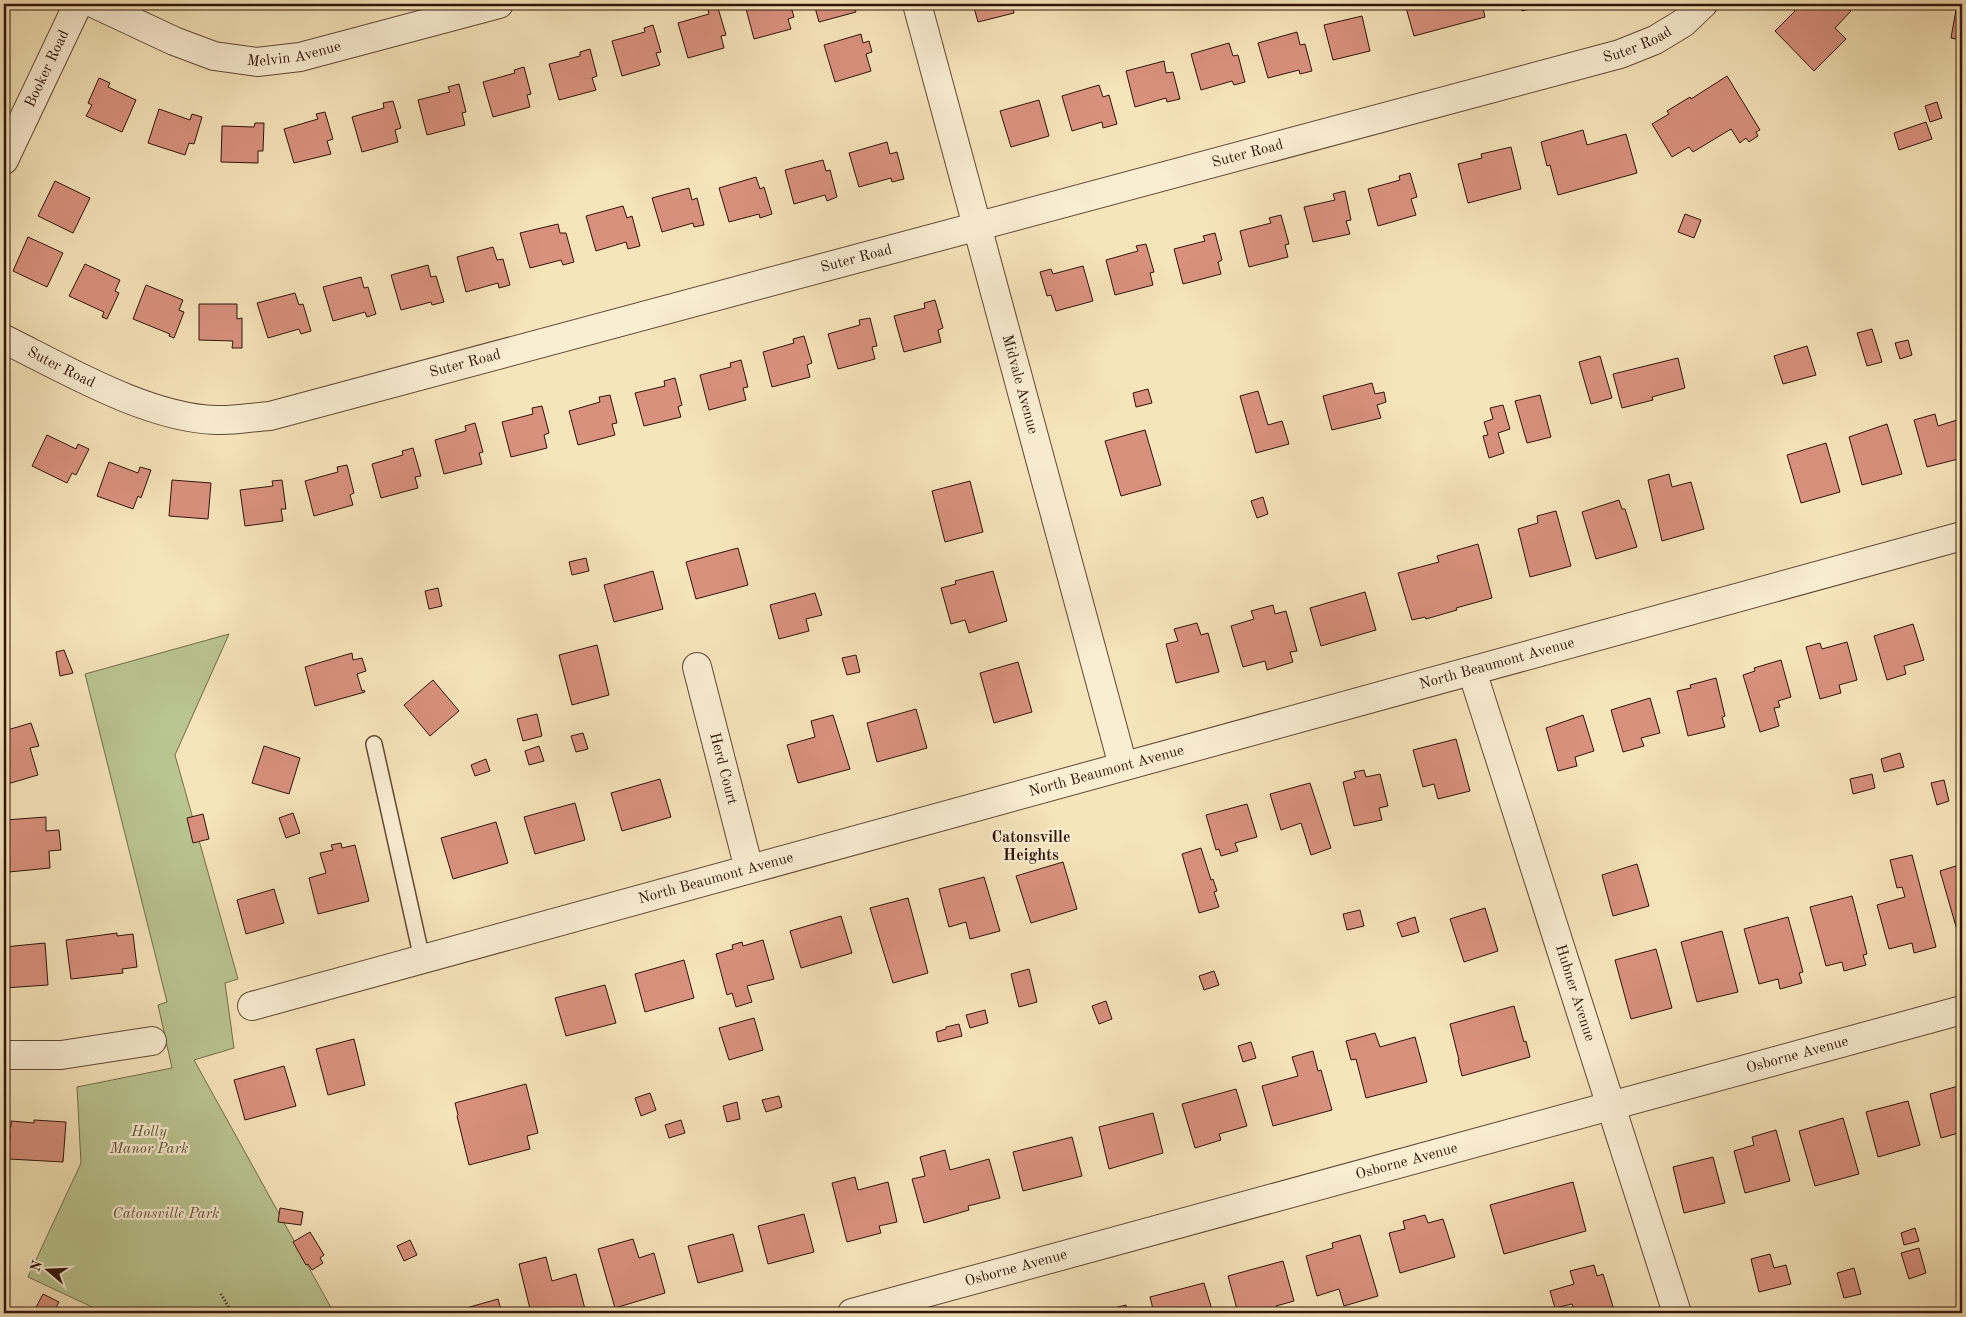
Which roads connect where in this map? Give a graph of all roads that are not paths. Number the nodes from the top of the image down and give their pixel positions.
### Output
1 (78, 4) edge
2 (95, 4) edge
3 (500, 4) edge
4 (916, 4) edge
5 (1703, 4) edge
6 (4, 160) edge
7 (977, 226) junction
8 (4, 339) edge
9 (1962, 536) edge
10 (697, 667) dead end
11 (1472, 671) junction
12 (374, 744) dead end
13 (1123, 766) junction
14 (749, 869) junction
15 (422, 959) junction
16 (252, 1006) dead end
17 (1962, 1010) edge
18 (152, 1041) dead end
19 (4, 1055) edge
20 (1610, 1107) junction
21 (852, 1313) edge
22 (1677, 1313) edge

1 - 6 street, Booker Road
2 - 3 street, Melvin Avenue
4 - 7 street, Midvale Avenue
5 - 7 street, Suter Road
7 - 8 street, Suter Road
7 - 13 street, Midvale Avenue
9 - 11 street, North Beaumont Avenue
10 - 14 street, Herd Court
11 - 13 street, North Beaumont Avenue
11 - 20 street, Hubner Avenue
12 - 15 lane
13 - 14 street, North Beaumont Avenue
14 - 15 street, North Beaumont Avenue
15 - 16 street, North Beaumont Avenue
17 - 20 street, Osborne Avenue
18 - 19 street
20 - 21 street, Osborne Avenue
20 - 22 street, Hubner Avenue

